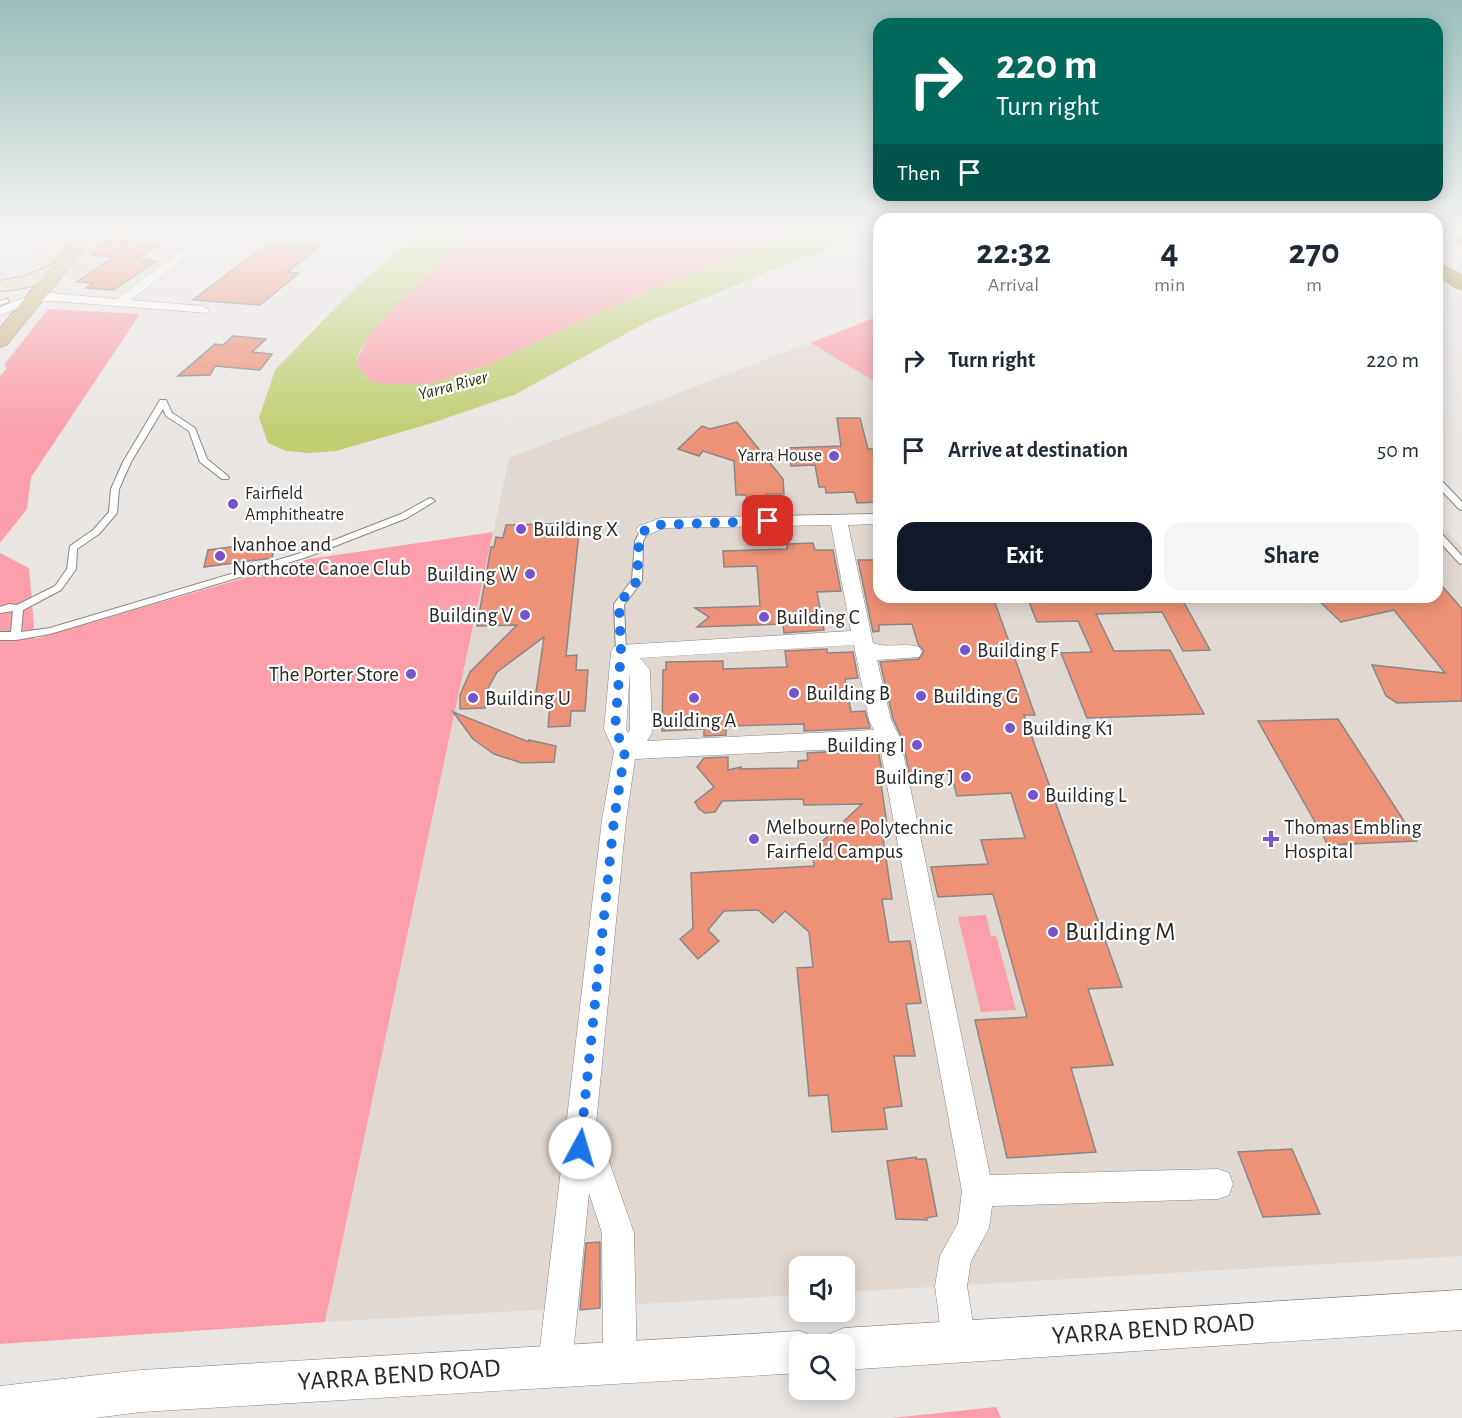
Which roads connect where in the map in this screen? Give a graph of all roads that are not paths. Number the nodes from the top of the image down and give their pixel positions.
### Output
1 (68, 300) edge
2 (74, 300) edge
3 (123, 300) edge
4 (121, 302) junction
5 (9, 309) edge
6 (202, 310) dead end
7 (225, 477) dead end
8 (1443, 487) edge
9 (431, 501) dead end
10 (1462, 507) edge
11 (838, 519) junction
12 (873, 519) edge
13 (645, 530) joint
14 (1443, 540) edge
15 (1462, 561) edge
16 (18, 608) junction
17 (0, 610) edge
18 (0, 636) edge
19 (16, 636) junction
20 (863, 642) junction
21 (621, 652) junction
22 (912, 652) dead end
23 (889, 738) junction
24 (625, 751) junction
25 (582, 1125) junction
26 (1218, 1184) dead end
27 (978, 1191) junction
28 (1462, 1310) edge
29 (959, 1341) junction
30 (855, 1348) edge
31 (789, 1353) edge
32 (620, 1363) junction
33 (555, 1365) junction
34 (0, 1408) edge

1 - 5 street
2 - 4 street
3 - 4 street
4 - 6 street
7 - 16 lane
8 - 10 lane
9 - 19 lane
11 - 12 street
11 - 13 street
11 - 20 street
13 - 21 lane
14 - 15 lane
16 - 17 lane
16 - 19 lane
18 - 19 lane
20 - 21 street
20 - 22 street
20 - 23 street
21 - 24 street
23 - 24 street
23 - 27 street
24 - 25 street
25 - 32 street
25 - 33 street
26 - 27 street
27 - 29 street
28 - 29 street, YARRA BEND ROAD
29 - 30 street, YARRA BEND ROAD
31 - 32 street, YARRA BEND ROAD
32 - 33 street, YARRA BEND ROAD
33 - 34 street, YARRA BEND ROAD

